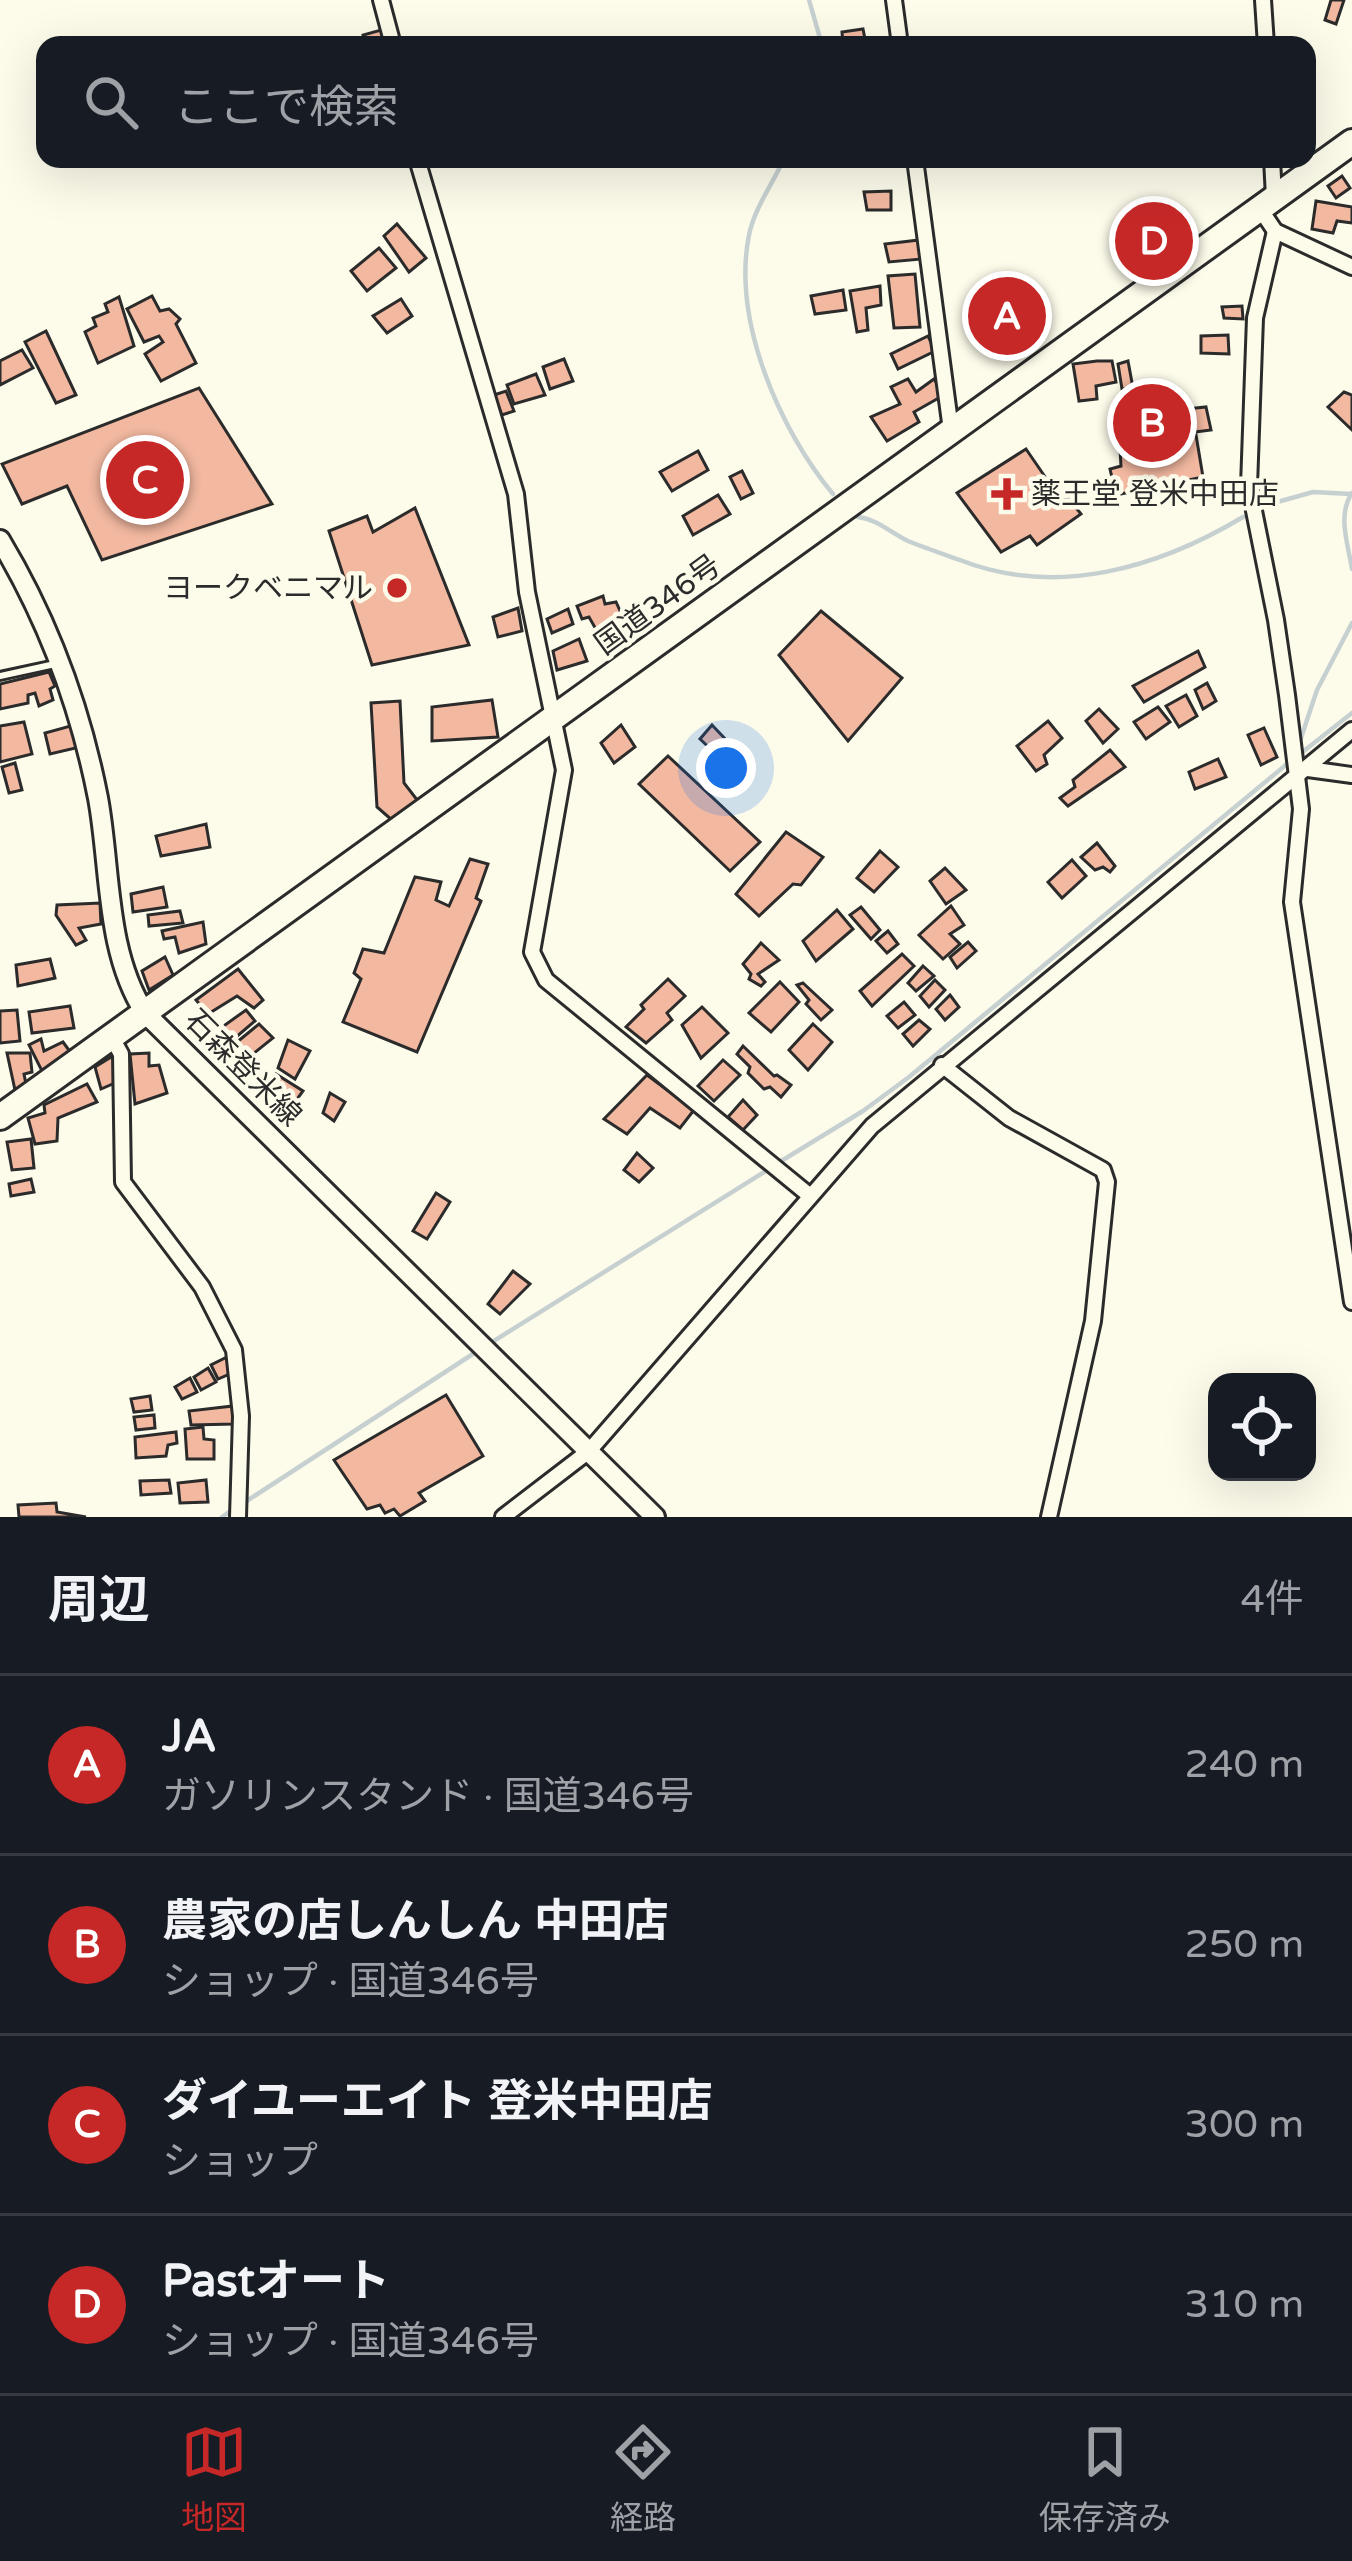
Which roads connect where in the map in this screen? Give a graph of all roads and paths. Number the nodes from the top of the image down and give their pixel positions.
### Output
1 (381, 0) edge
2 (894, 0) edge
3 (1263, 0) edge
4 (391, 36) edge
5 (899, 36) edge
6 (1265, 36) edge
7 (1352, 142) edge
8 (1316, 167) edge
9 (420, 168) edge
10 (916, 168) edge
11 (1271, 168) edge
12 (1315, 168) edge
13 (1267, 202) junction
14 (1275, 231) junction
15 (1352, 267) edge
16 (951, 430) junction
17 (0, 540) edge
18 (62, 662) junction
19 (0, 676) edge
20 (551, 719) junction
21 (1352, 730) edge
22 (1301, 774) junction
23 (1352, 775) edge
24 (145, 1012) junction
25 (112, 1036) junction
26 (942, 1065) junction
27 (0, 1117) edge
28 (809, 1196) junction
29 (1352, 1302) edge
30 (589, 1451) junction
31 (238, 1517) edge
32 (503, 1517) edge
33 (655, 1517) edge
34 (1049, 1517) edge

1 - 4 street
2 - 5 street
3 - 6 street
7 - 8 highway, 国道346号
9 - 20 street
10 - 16 street
11 - 13 street
12 - 13 highway, 国道346号
13 - 14 street
13 - 16 highway, 国道346号
14 - 15 street
14 - 22 street
16 - 20 highway, 国道346号
17 - 18 main road, 石森登米線
18 - 19 lane
18 - 24 main road, 石森登米線
20 - 24 highway, 国道346号
20 - 28 street
21 - 22 street
22 - 23 street
22 - 26 street
22 - 29 street
24 - 25 highway, 国道346号
24 - 30 main road, 石森登米線
25 - 27 highway, 国道346号
25 - 31 street
26 - 28 street
26 - 34 street
28 - 30 street
30 - 32 street
30 - 33 main road, 石森登米線

